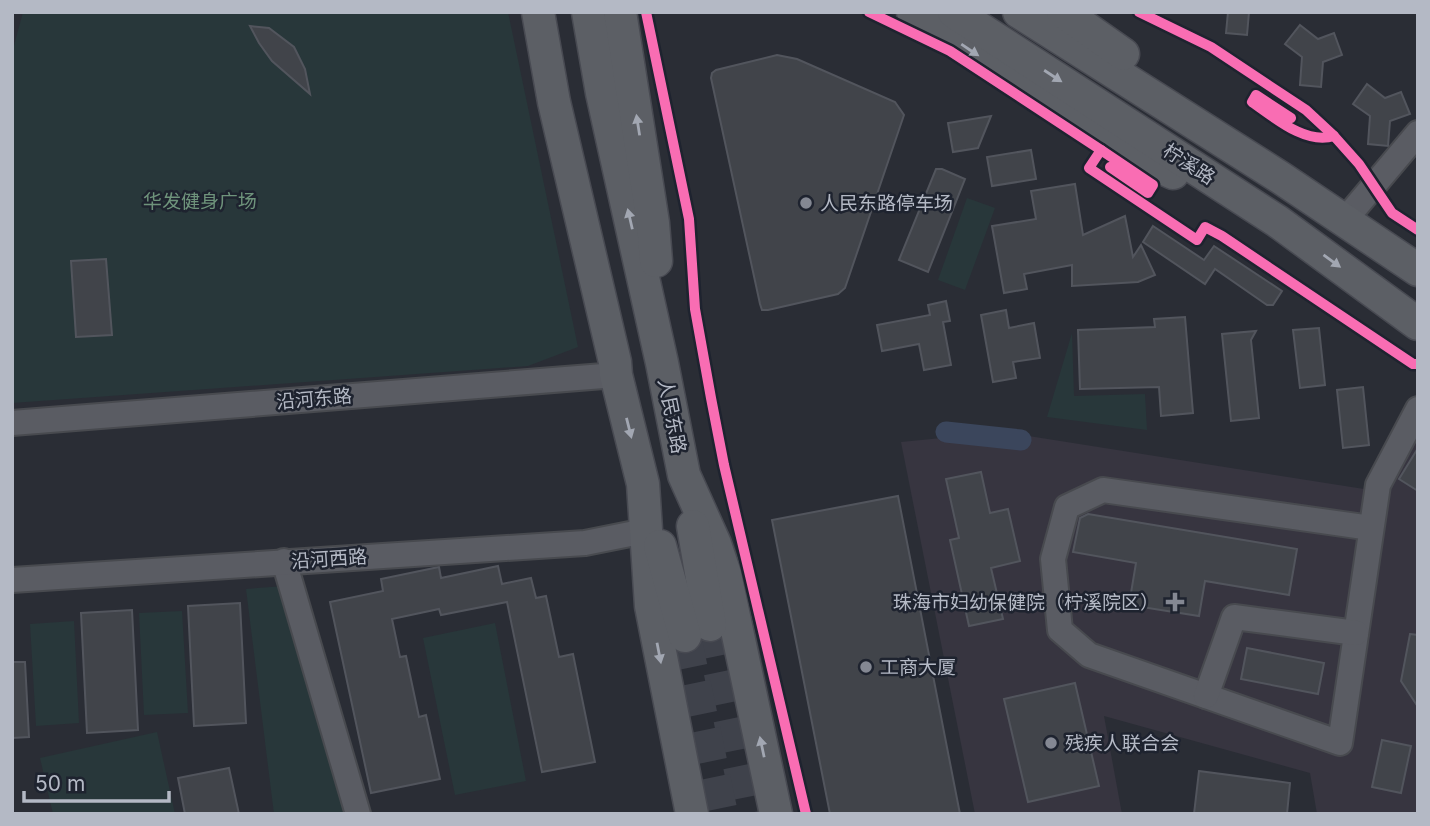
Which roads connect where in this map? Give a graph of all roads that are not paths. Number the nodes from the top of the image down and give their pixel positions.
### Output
1 (519, 12) edge
2 (538, 12) edge
3 (588, 12) edge
4 (620, 12) edge
5 (954, 12) edge
6 (1019, 12) edge
7 (1063, 12) edge
8 (913, 13) edge
9 (602, 93) junction
10 (554, 102) junction
11 (1418, 133) edge
12 (1280, 178) junction
13 (1277, 221) junction
14 (1345, 221) junction
15 (1418, 270) edge
16 (1418, 324) edge
17 (662, 363) junction
18 (615, 369) junction
19 (1418, 409) edge
20 (12, 423) edge
21 (684, 475) junction
22 (643, 484) junction
23 (1371, 528) junction
24 (645, 531) junction
25 (284, 561) junction
26 (12, 580) edge
27 (1356, 633) junction
28 (1206, 696) junction
29 (358, 814) edge
30 (692, 814) edge
31 (776, 814) edge

1 - 18 main road
2 - 10 main road
3 - 9 main road, 人民东路
17 -> 4 main road
5 -> 13 main road, 柠溪路
6 - 12 main road, 柠溪路
7 - 12 main road
8 -> 13 main road
9 - 10 main road
17 -> 9 main road, 人民东路
10 - 18 main road
11 - 14 street
12 - 14 main road, 柠溪路
13 -> 16 main road, 柠溪路
14 - 15 main road, 柠溪路
17 - 21 main road, 人民东路
18 - 20 street, 沿河东路
18 -> 22 main road
19 - 23 street
21 - 22 main road
31 -> 21 main road, 人民东路
22 - 24 main road
23 - 27 street
23 - 28 street
24 - 25 street, 沿河西路
24 -> 30 main road
25 - 26 street, 沿河西路
25 - 29 street
27 - 28 street
27 - 28 street

